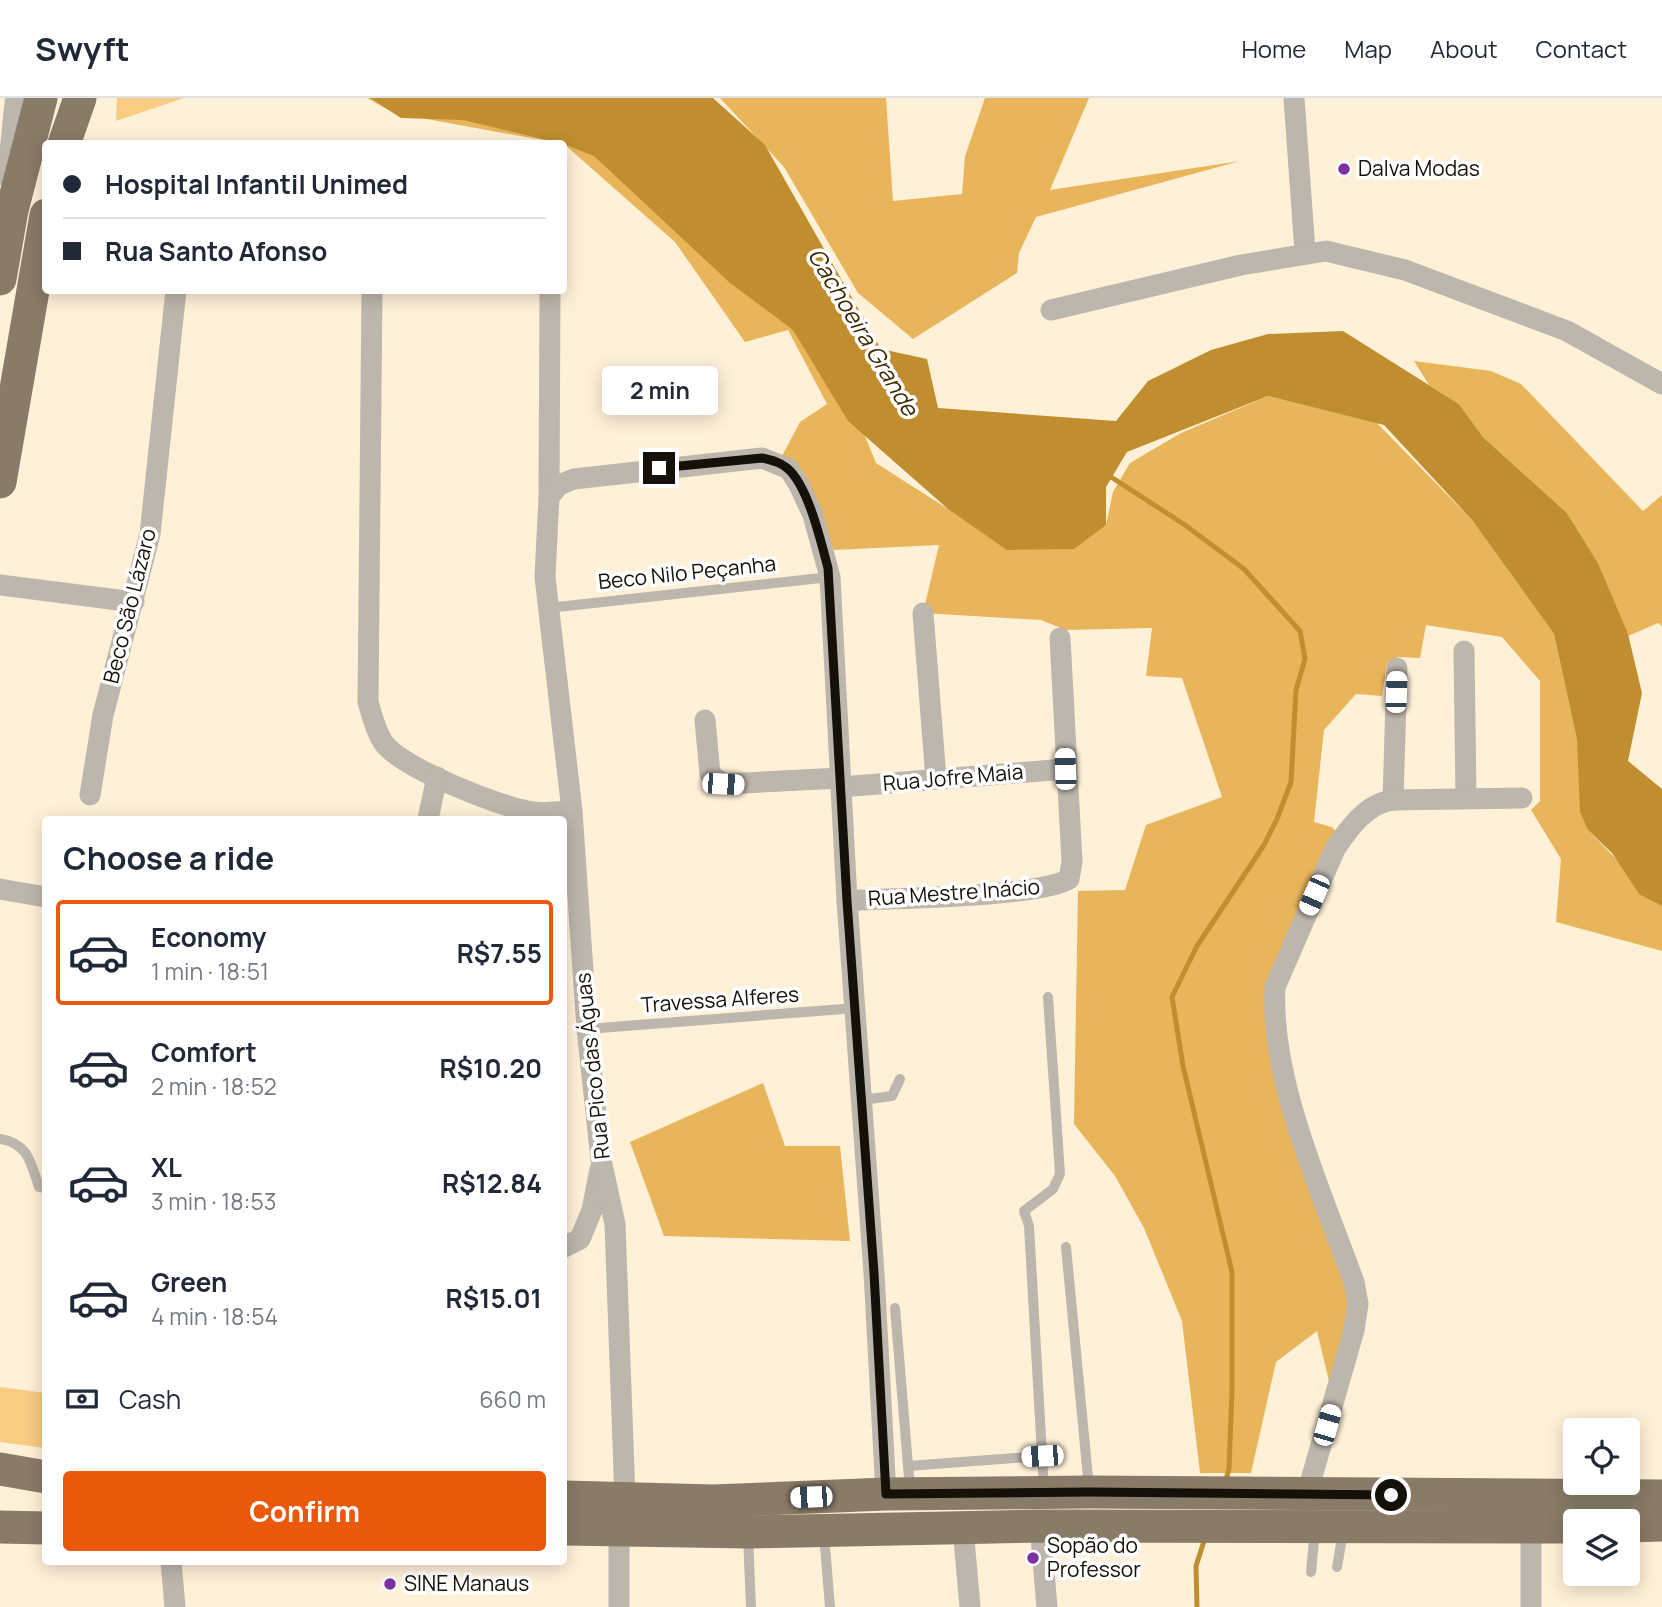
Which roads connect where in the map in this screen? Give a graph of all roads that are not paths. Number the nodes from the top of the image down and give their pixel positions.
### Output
1 (16, 98) edge
2 (41, 98) edge
3 (80, 98) edge
4 (1294, 98) edge
5 (65, 140) edge
6 (12, 210) junction
7 (42, 238) edge
8 (1305, 252) junction
9 (0, 279) edge
10 (176, 294) edge
11 (372, 294) edge
12 (550, 294) edge
13 (1051, 310) dead end
14 (1662, 384) edge
15 (0, 482) edge
16 (549, 497) junction
17 (830, 577) junction
18 (0, 585) edge
19 (134, 602) junction
20 (548, 608) junction
21 (923, 613) dead end
22 (1060, 638) dead end
23 (1464, 650) dead end
24 (1397, 668) dead end
25 (705, 720) dead end
26 (1065, 769) junction
27 (437, 777) junction
28 (936, 779) junction
29 (840, 783) junction
30 (90, 795) dead end
31 (1466, 797) junction
32 (1522, 798) dead end
33 (1394, 800) junction
34 (572, 811) junction
35 (429, 816) edge
36 (0, 889) edge
37 (42, 896) edge
38 (847, 901) junction
39 (567, 991) edge
40 (585, 994) junction
41 (1048, 997) dead end
42 (856, 1009) junction
43 (587, 1029) junction
44 (900, 1079) dead end
45 (862, 1100) junction
46 (0, 1139) edge
47 (601, 1160) junction
48 (42, 1187) edge
49 (567, 1246) edge
50 (1066, 1247) dead end
51 (895, 1308) dead end
52 (1042, 1456) junction
53 (0, 1469) edge
54 (42, 1476) edge
55 (42, 1484) edge
56 (901, 1485) junction
57 (0, 1486) edge
58 (1044, 1492) junction
59 (1090, 1492) junction
60 (1307, 1494) junction
61 (1662, 1496) edge
62 (567, 1498) edge
63 (622, 1514) junction
64 (1662, 1525) edge
65 (1040, 1526) junction
66 (1640, 1526) edge
67 (0, 1527) edge
68 (1329, 1527) junction
69 (1531, 1527) junction
70 (1563, 1527) edge
71 (42, 1528) edge
72 (567, 1528) edge
73 (963, 1528) junction
74 (824, 1531) junction
75 (747, 1532) junction
76 (171, 1565) edge
77 (1337, 1567) dead end
78 (1311, 1572) dead end
79 (175, 1607) edge
80 (619, 1607) edge
81 (751, 1607) edge
82 (831, 1607) edge
83 (970, 1607) edge
84 (1047, 1607) edge
85 (1531, 1607) edge

1 - 6 street
2 - 6 highway
3 - 5 highway
4 - 8 street
6 - 9 highway
7 - 15 highway
8 - 13 street
8 - 14 street
10 - 19 street, Beco São Lázaro
11 - 27 street
12 - 16 street, Rua Pico das Águas
16 - 17 street
16 - 20 street, Rua Pico das Águas
17 - 20 lane, Beco Nilo Peçanha
17 - 29 street
18 - 19 street
19 - 30 street, Beco São Lázaro
20 - 34 street, Rua Pico das Águas
21 - 28 street
22 - 26 street, Rua Mestre Inácio
23 - 31 street
24 - 33 street
25 - 29 street, Rua Jofre Maia
26 - 28 street, Rua Jofre Maia
26 - 38 street, Rua Mestre Inácio
27 - 34 street
27 - 35 street
28 - 29 street, Rua Jofre Maia
29 - 38 street
31 - 32 street
31 - 33 street
33 - 60 street
34 - 40 street, Rua Pico das Águas
36 - 37 street
38 - 42 street
39 - 40 street
40 - 43 street, Rua Pico das Águas
41 - 52 lane
42 - 43 lane, Travessa Alferes
42 - 45 street
43 - 47 street, Rua Pico das Águas
44 - 45 lane
45 - 56 street
46 - 48 lane
47 - 49 street
47 - 63 street, Rua Pico das Águas
50 - 59 lane
51 - 56 lane
52 - 56 lane
52 - 58 lane
53 - 54 highway
55 - 57 highway
56 - 58 highway
56 - 63 highway
58 - 59 highway
59 - 60 highway
60 - 61 highway
62 - 63 highway
63 - 72 highway
63 - 75 highway
63 - 80 street, Rua Pico das Águas
64 - 66 highway
65 - 68 highway
65 - 73 highway
65 - 84 street
67 - 71 highway
68 - 69 highway
68 - 77 lane
68 - 78 lane
69 - 70 highway
69 - 85 street
73 - 74 highway
73 - 83 street
74 - 75 highway
74 - 82 lane
75 - 81 lane
76 - 79 street

